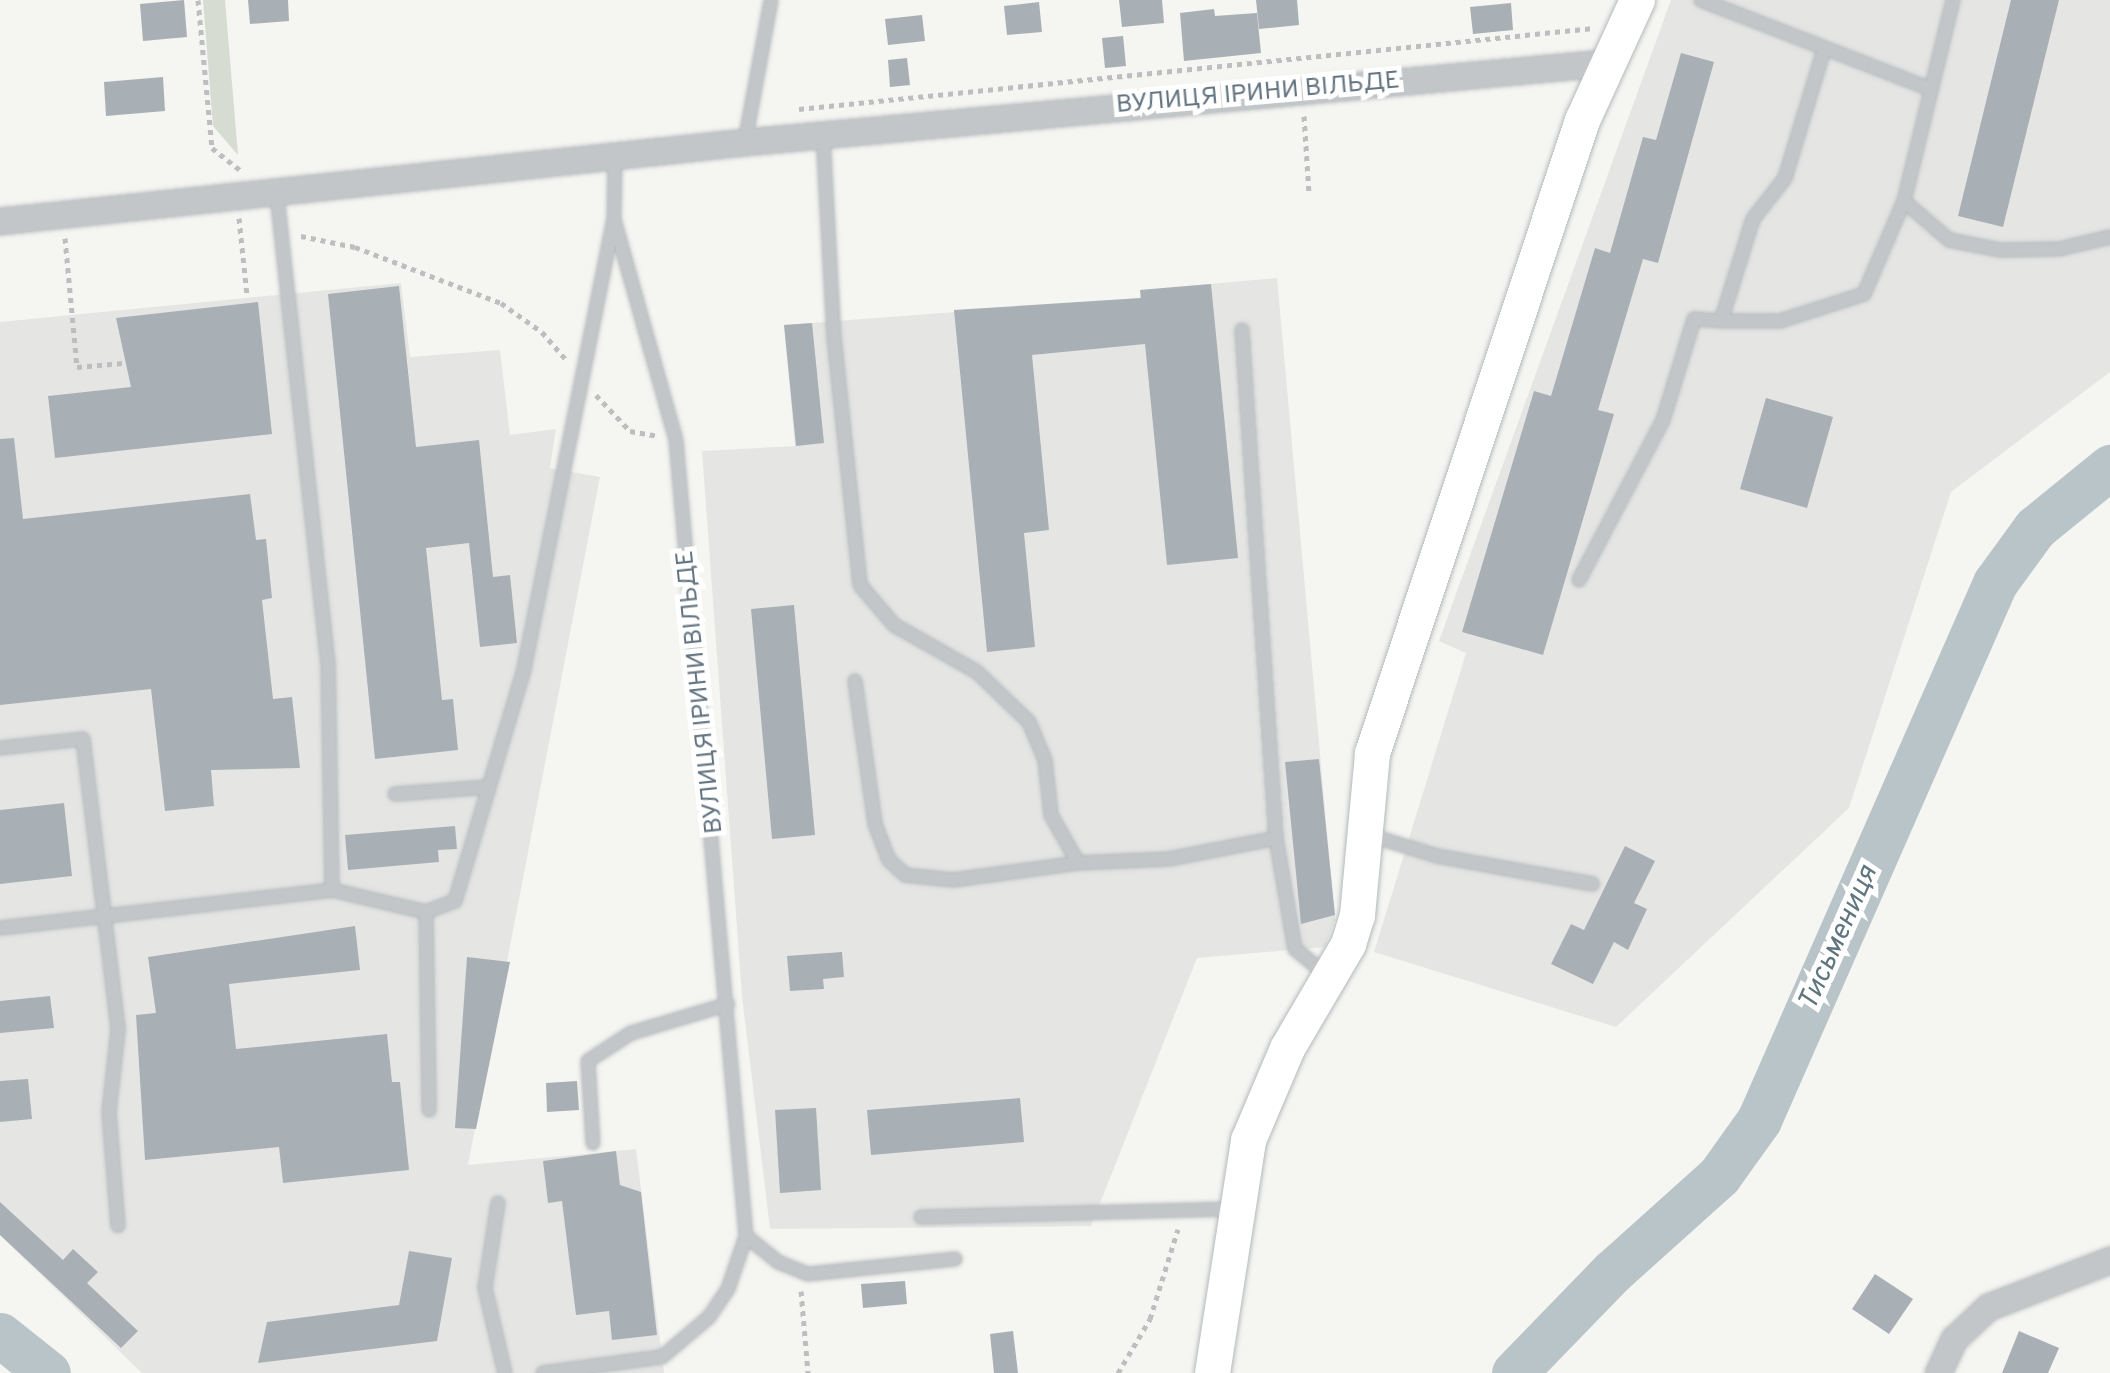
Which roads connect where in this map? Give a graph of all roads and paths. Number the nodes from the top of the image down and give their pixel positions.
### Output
1 (198, 0) edge
2 (771, 0) edge
3 (1701, 0) edge
4 (1954, 0) edge
5 (1630, 13) edge
6 (1824, 50) junction
7 (1602, 63) junction
8 (1930, 89) junction
9 (1302, 90) junction
10 (751, 114) junction
11 (824, 135) junction
12 (744, 142) junction
13 (614, 156) junction
14 (1309, 193) dead end
15 (270, 196) junction
16 (236, 199) junction
17 (1904, 200) junction
18 (62, 215) junction
19 (0, 220) edge
20 (614, 220) junction
21 (282, 232) junction
22 (2110, 237) edge
23 (247, 295) dead end
24 (1720, 321) junction
25 (1242, 330) dead end
26 (122, 363) dead end
27 (582, 378) junction
28 (676, 440) junction
29 (1580, 580) dead end
30 (855, 681) dead end
31 (0, 748) edge
32 (489, 786) junction
33 (395, 794) dead end
34 (1361, 833) junction
35 (1276, 838) junction
36 (1078, 863) junction
37 (1592, 884) dead end
38 (332, 890) junction
39 (426, 912) junction
40 (105, 918) junction
41 (0, 928) edge
42 (1330, 978) junction
43 (728, 1004) junction
44 (429, 1110) dead end
45 (593, 1143) dead end
46 (498, 1203) dead end
47 (1238, 1208) junction
48 (1182, 1214) junction
49 (921, 1217) dead end
50 (118, 1226) dead end
51 (746, 1236) junction
52 (955, 1259) dead end
53 (2110, 1260) edge
54 (800, 1273) junction
55 (626, 1368) edge
56 (504, 1373) edge
57 (543, 1373) edge
58 (808, 1373) edge
59 (1118, 1373) edge
60 (1212, 1373) edge
61 (1938, 1373) edge

1 - 15 path
2 - 10 lane
3 - 6 lane
4 - 8 lane
5 - 7 street
5 - 10 path
6 - 8 lane
6 - 24 lane
7 - 9 street, ВУЛИЦЯ ІРИНИ ВІЛЬДЕ
7 - 34 street
8 - 17 lane
9 - 11 street, ВУЛИЦЯ ІРИНИ ВІЛЬДЕ
9 - 14 path
10 - 12 lane
11 - 12 street, ВУЛИЦЯ ІРИНИ ВІЛЬДЕ
11 - 36 lane
12 - 13 street, ВУЛИЦЯ ІРИНИ ВІЛЬДЕ
13 - 15 street, ВУЛИЦЯ ІРИНИ ВІЛЬДЕ
13 - 20 lane, ВУЛИЦЯ ІРИНИ ВІЛЬДЕ
15 - 16 street, ВУЛИЦЯ ІРИНИ ВІЛЬДЕ
15 - 21 lane
16 - 18 street, ВУЛИЦЯ ІРИНИ ВІЛЬДЕ
16 - 23 path
17 - 22 lane
17 - 24 lane
18 - 19 street, ВУЛИЦЯ ІРИНИ ВІЛЬДЕ
18 - 26 path
20 - 27 lane
20 - 28 lane, ВУЛИЦЯ ІРИНИ ВІЛЬДЕ
21 - 27 path
21 - 38 lane
24 - 29 lane
25 - 35 lane
27 - 28 path
27 - 32 lane
28 - 43 lane, ВУЛИЦЯ ІРИНИ ВІЛЬДЕ
30 - 36 lane
31 - 40 lane
32 - 33 lane
32 - 39 lane
34 - 37 lane
34 - 42 street
35 - 36 lane
35 - 42 lane
38 - 39 lane
38 - 40 lane
39 - 44 lane
40 - 41 lane
40 - 50 lane
42 - 47 street
43 - 45 lane
43 - 51 lane, ВУЛИЦЯ ІРИНИ ВІЛЬДЕ
46 - 56 lane
47 - 48 lane
47 - 60 street
48 - 49 lane
48 - 59 path
51 - 54 lane
51 - 55 lane
52 - 54 lane
53 - 61 street
54 - 58 path
55 - 57 lane

